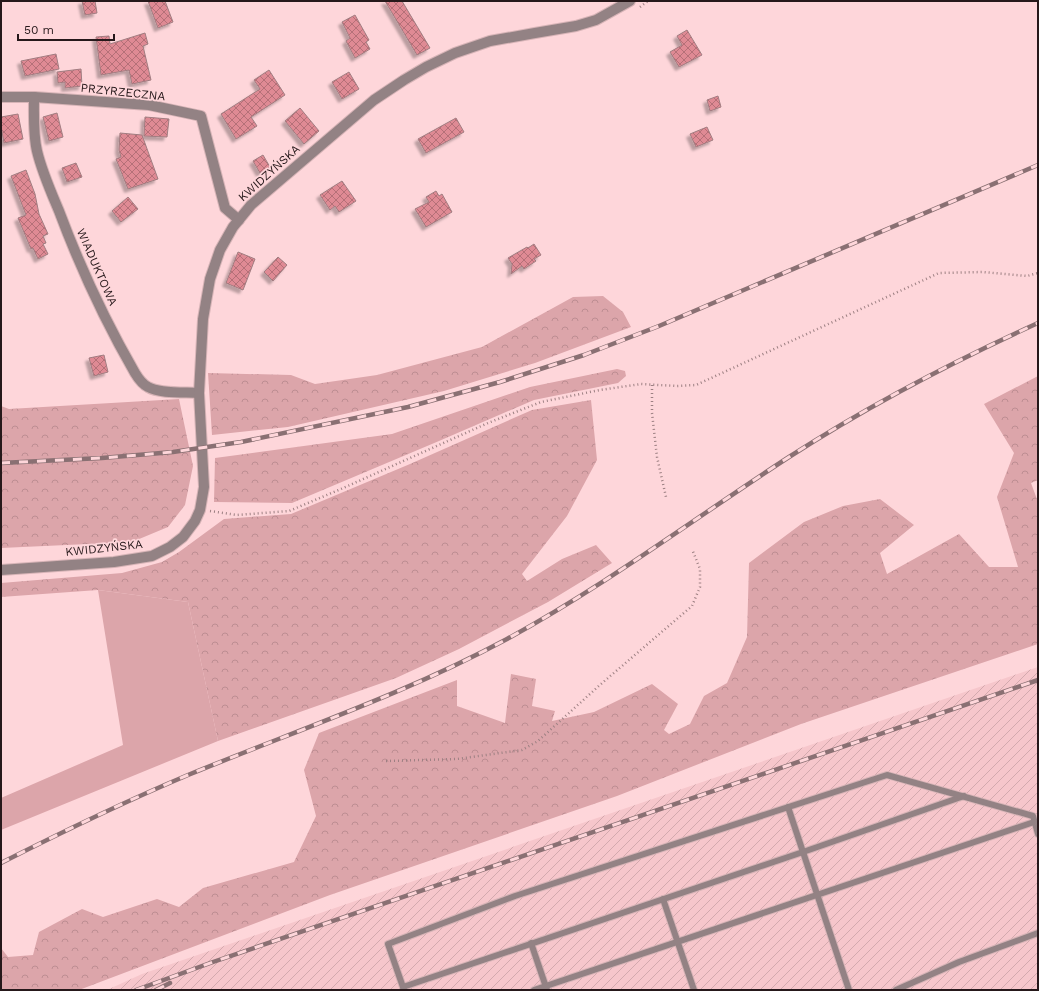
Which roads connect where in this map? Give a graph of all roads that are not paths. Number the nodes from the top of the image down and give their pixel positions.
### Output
1 (630, 1) edge
2 (1, 97) edge
3 (34, 97) junction
4 (239, 220) junction
5 (199, 393) junction
6 (1, 570) edge
7 (964, 796) junction
8 (788, 807) junction
9 (1034, 822) junction
10 (1038, 834) edge
11 (803, 852) junction
12 (817, 895) junction
13 (663, 899) junction
14 (1038, 933) edge
15 (678, 942) junction
16 (531, 943) junction
17 (403, 988) edge
18 (547, 988) edge
19 (534, 990) edge
20 (694, 990) edge
21 (849, 990) edge
22 (896, 990) edge

1 - 4 street, KWIDZYŃSKA
2 - 3 street, PRZYRZECZNA
3 - 4 street, PRZYRZECZNA
3 - 5 street, WIADUKTOWA
4 - 5 street, KWIDZYŃSKA
5 - 6 street, KWIDZYŃSKA
7 - 8 lane
7 - 9 lane
7 - 11 lane
8 - 11 lane
8 - 17 lane
9 - 10 lane
9 - 12 lane
11 - 12 lane
11 - 13 lane
12 - 15 lane
12 - 21 lane
13 - 15 lane
13 - 16 lane
14 - 22 lane
15 - 18 lane
15 - 20 lane
16 - 17 lane
16 - 18 lane
18 - 19 lane

